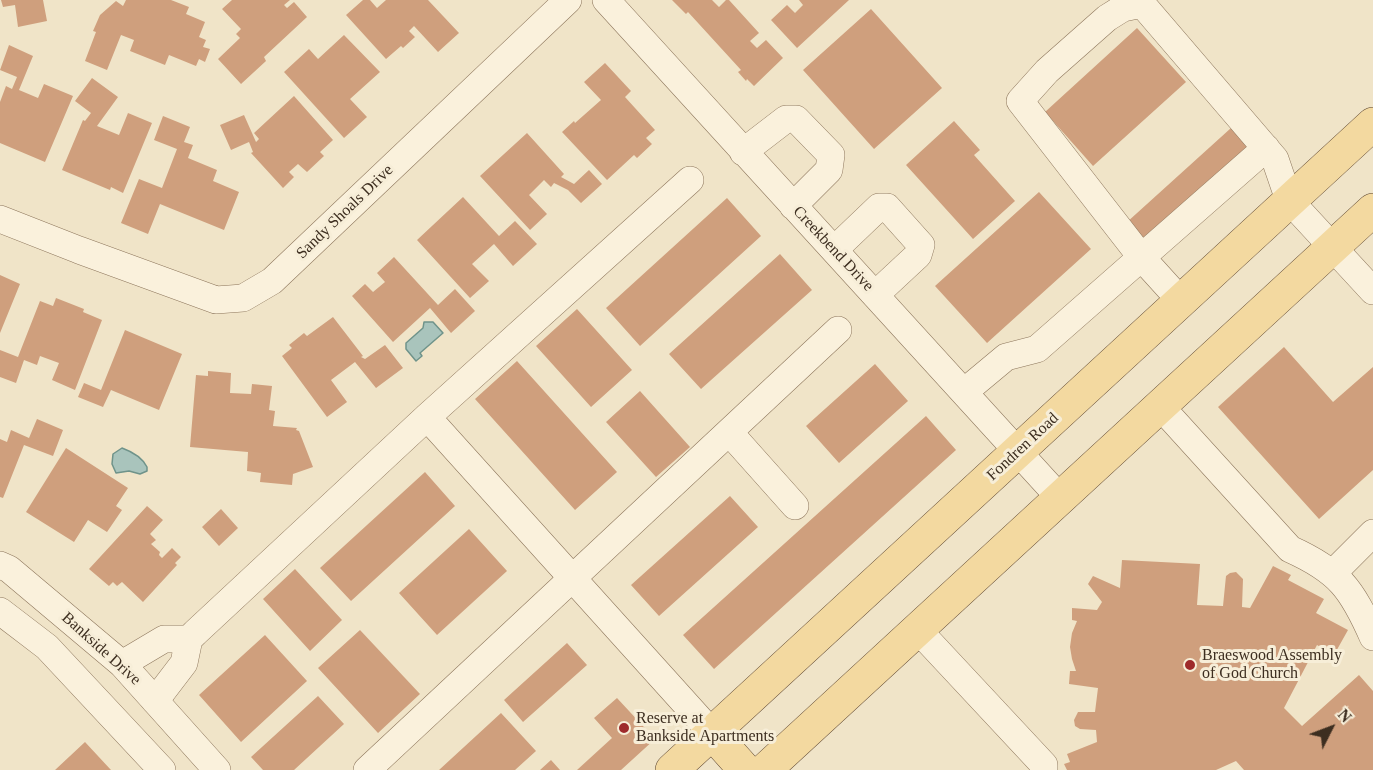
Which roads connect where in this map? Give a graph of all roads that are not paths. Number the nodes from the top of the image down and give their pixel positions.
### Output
1 (568, 0) edge
2 (606, 0) edge
3 (1373, 124) edge
4 (1266, 148) junction
5 (744, 152) junction
6 (690, 180) dead end
7 (1289, 200) junction
8 (794, 206) junction
9 (1373, 210) edge
10 (0, 219) edge
11 (1332, 247) junction
12 (834, 250) junction
13 (1142, 258) junction
14 (1373, 291) edge
15 (875, 295) junction
16 (1181, 301) junction
17 (838, 330) dead end
18 (964, 392) junction
19 (1161, 407) junction
20 (427, 417) junction
21 (729, 432) junction
22 (1019, 452) junction
23 (1060, 499) junction
24 (795, 506) dead end
25 (1373, 533) edge
26 (0, 565) edge
27 (1333, 573) junction
28 (573, 578) junction
29 (0, 611) edge
30 (918, 630) junction
31 (192, 636) junction
32 (1373, 637) edge
33 (122, 664) junction
34 (155, 701) junction
35 (712, 733) junction
36 (162, 770) edge
37 (217, 770) edge
38 (367, 770) edge
39 (672, 770) edge
40 (745, 770) edge
41 (765, 770) edge
42 (1044, 770) edge

1 - 10 street, Sandy Shoals Drive
2 - 5 street, Creekbend Drive
3 - 7 main road, Fondren Road
4 - 7 street
4 - 13 street
4 - 13 street
5 - 8 street, Creekbend Drive
5 - 8 street
6 - 20 street
7 - 11 street
7 - 16 main road, Fondren Road
8 - 12 street, Creekbend Drive
9 - 11 main road
11 - 14 street
11 - 19 main road
12 - 15 street, Creekbend Drive
12 - 15 street
13 - 16 street
13 - 18 street
15 - 18 street, Creekbend Drive
16 - 22 main road, Fondren Road
17 - 21 street
18 - 22 street, Creekbend Drive
19 - 23 main road
19 - 27 street
20 - 28 street
20 - 31 street
21 - 24 street
21 - 28 street
22 - 23 street, Creekbend Drive
22 - 35 main road, Fondren Road
23 - 30 main road
25 - 27 street
26 - 33 street, Bankside Drive
27 - 32 street
28 - 35 street
28 - 38 street
29 - 36 street
30 - 41 main road
30 - 42 street
31 - 33 street
31 - 34 street
33 - 34 street, Bankside Drive
34 - 37 street, Bankside Drive
35 - 39 main road, Fondren Road
35 - 40 main road

